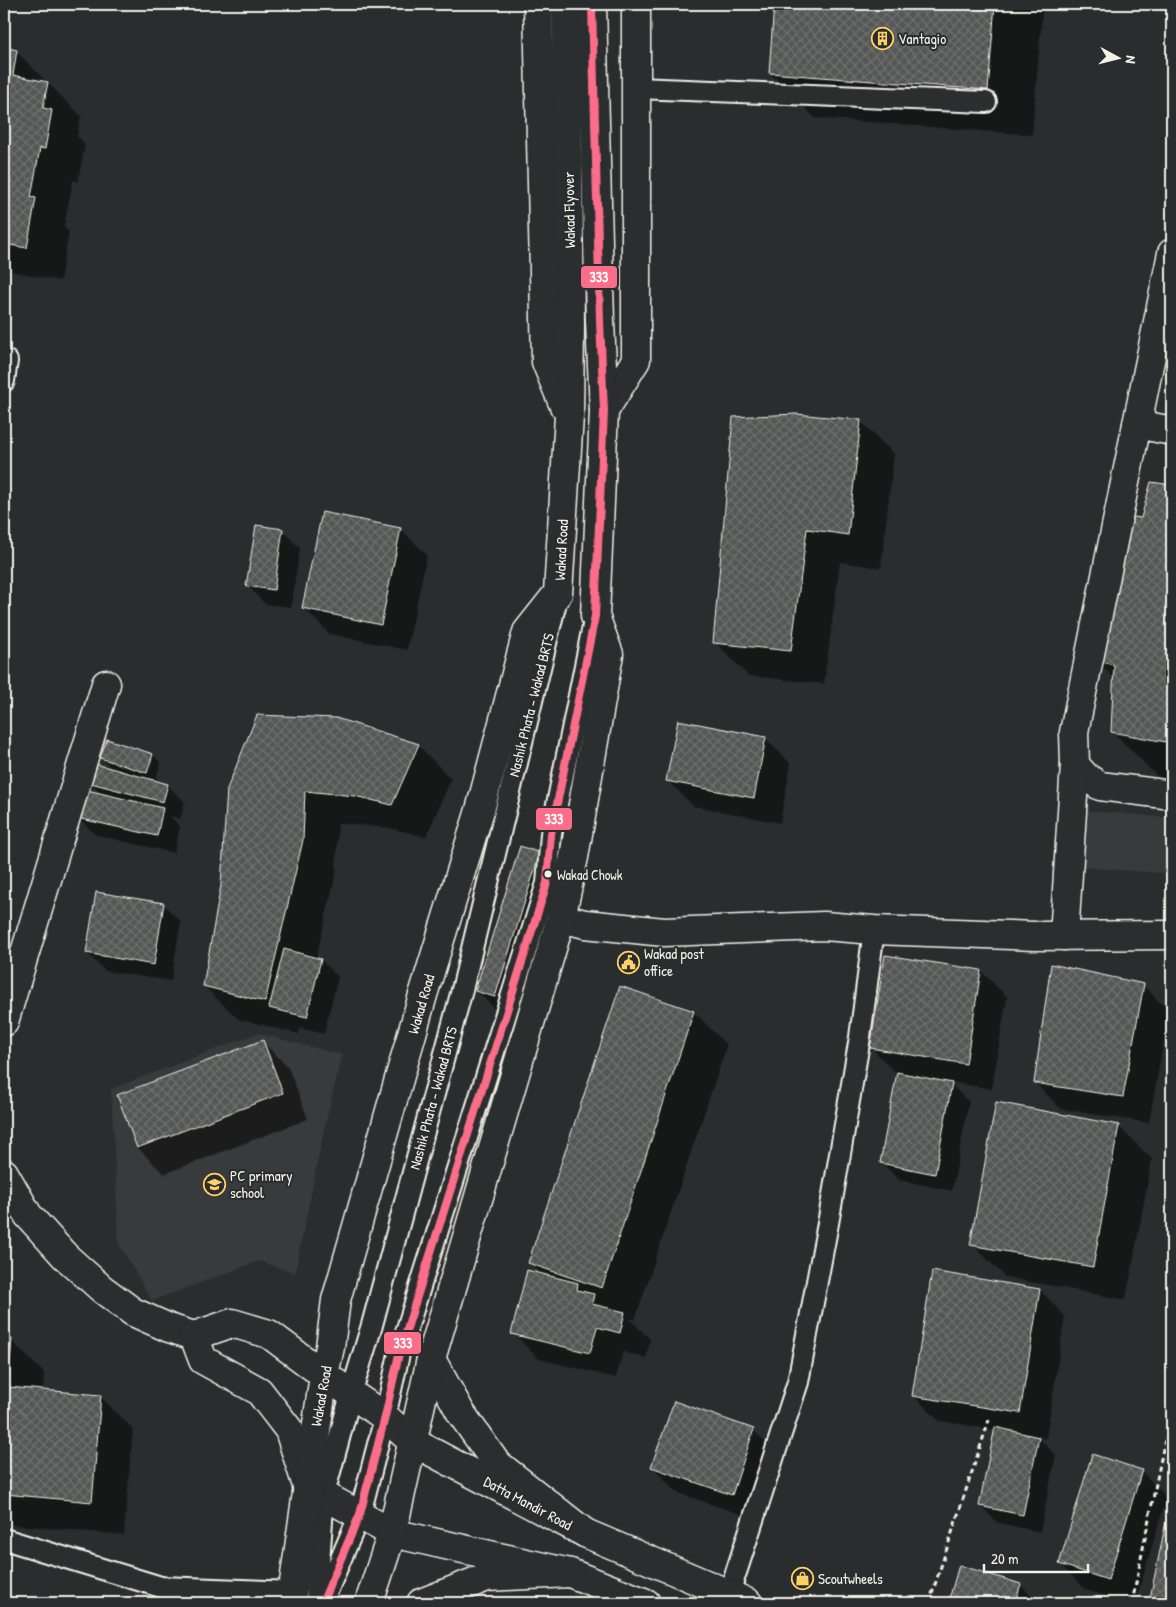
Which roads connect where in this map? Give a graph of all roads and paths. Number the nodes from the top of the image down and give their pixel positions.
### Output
1 (538, 4) edge
2 (566, 4) edge
3 (592, 4) edge
4 (636, 4) edge
5 (636, 88) junction
6 (986, 102) dead end
7 (1172, 253) edge
8 (7, 361) dead end
9 (4, 381) edge
10 (604, 411) junction
11 (569, 416) junction
12 (1137, 424) junction
13 (1172, 431) edge
14 (558, 593) junction
15 (595, 616) junction
16 (106, 684) dead end
17 (1075, 764) junction
18 (1172, 795) edge
19 (561, 918) junction
20 (874, 930) junction
21 (1172, 935) edge
22 (1064, 936) junction
23 (4, 1022) edge
24 (4, 1173) edge
25 (194, 1336) junction
26 (430, 1359) junction
27 (324, 1376) junction
28 (351, 1394) junction
29 (385, 1417) junction
30 (989, 1420) dead end
31 (1172, 1421) edge
32 (413, 1442) junction
33 (315, 1490) junction
34 (360, 1514) junction
35 (392, 1533) junction
36 (585, 1533) junction
37 (4, 1539) edge
38 (570, 1573) junction
39 (739, 1599) edge
40 (300, 1600) edge
41 (322, 1603) edge
42 (369, 1603) edge
43 (421, 1603) edge
44 (646, 1603) edge
45 (929, 1603) edge
46 (1132, 1603) edge

1 - 11 main road
2 - 11 main road, Wakad Flyover
3 - 10 main road, Wakad Flyover
4 - 5 main road
5 - 6 lane
5 - 10 main road
7 - 12 main road
8 - 9 lane
10 - 15 main road
11 - 14 main road, Wakad Road
12 - 13 main road
12 - 17 main road
14 - 27 main road, Wakad Road
14 - 28 lane, Nashik Phata - Wakad BRTS
15 - 19 main road
15 - 29 lane
16 - 23 main road
17 - 18 main road
17 - 22 main road
19 - 20 main road
19 - 26 main road
20 - 22 main road
20 - 39 lane
21 - 22 main road
24 - 25 main road
25 - 27 main road, Datta Mandir Road
25 - 33 main road
26 - 32 main road
26 - 36 main road
27 - 28 main road, Datta Mandir Road
27 - 33 main road, Wakad Road
28 - 29 main road, Datta Mandir Road
28 - 33 lane, Nashik Phata - Wakad BRTS
29 - 32 main road, Datta Mandir Road
29 - 34 lane
30 - 45 path
31 - 46 path
32 - 35 main road
32 - 36 main road, Datta Mandir Road
33 - 34 main road
33 - 40 main road, Wakad Road
34 - 35 main road
34 - 41 lane
35 - 38 main road
35 - 42 main road
36 - 39 main road, Datta Mandir Road
37 - 40 lane
38 - 43 main road
38 - 44 main road

